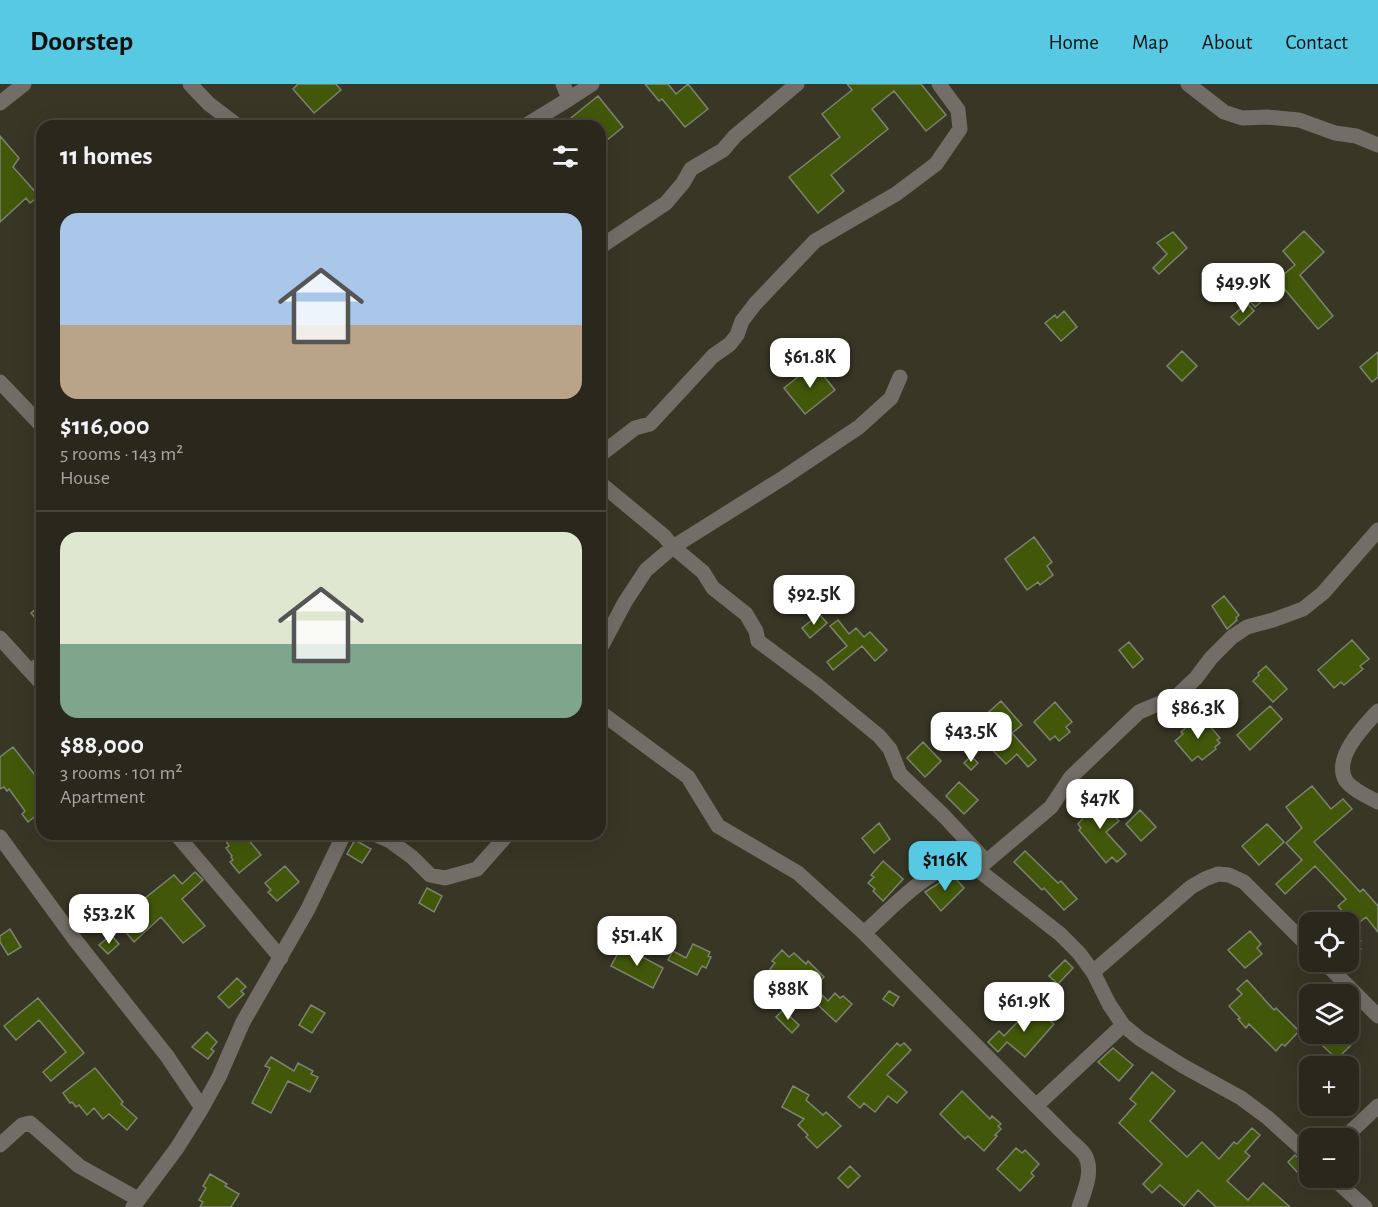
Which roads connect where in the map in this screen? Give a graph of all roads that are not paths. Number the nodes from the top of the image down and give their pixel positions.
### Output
1 (24, 84) edge
2 (190, 84) edge
3 (563, 84) edge
4 (592, 84) edge
5 (797, 84) edge
6 (939, 84) edge
7 (1188, 84) edge
8 (569, 99) junction
9 (0, 103) edge
10 (230, 120) edge
11 (535, 120) edge
12 (1378, 145) edge
13 (606, 243) edge
14 (900, 377) dead end
15 (0, 382) edge
16 (36, 415) edge
17 (606, 450) edge
18 (606, 488) edge
19 (1378, 530) edge
20 (673, 547) junction
21 (0, 638) edge
22 (606, 638) edge
23 (36, 667) edge
24 (1378, 711) edge
25 (606, 716) edge
26 (1378, 802) edge
27 (0, 837) edge
28 (181, 840) edge
29 (341, 840) edge
30 (388, 840) edge
31 (503, 840) edge
32 (982, 865) junction
33 (864, 933) junction
34 (1299, 937) edge
35 (281, 958) junction
36 (1093, 972) junction
37 (1334, 972) edge
38 (1378, 1016) edge
39 (1123, 1025) junction
40 (1036, 1106) junction
41 (1378, 1106) edge
42 (202, 1108) junction
43 (1355, 1128) edge
44 (0, 1145) edge
45 (1299, 1145) edge
46 (1344, 1188) edge
47 (135, 1203) edge
48 (1079, 1207) edge
49 (1365, 1207) edge

1 - 9 street
2 - 10 street
3 - 8 street
4 - 8 street
5 - 13 street
6 - 17 street
7 - 12 street
8 - 11 street
14 - 20 street
15 - 16 street
18 - 20 street
19 - 32 street
20 - 22 street
20 - 32 street
21 - 23 street
24 - 26 street
25 - 33 street
27 - 42 street
28 - 35 street
29 - 35 street
30 - 31 street
32 - 33 street
32 - 36 street
33 - 40 street
34 - 36 street
35 - 42 street
36 - 39 street
37 - 38 street
39 - 40 street
39 - 45 street
40 - 48 street
41 - 43 street
42 - 47 street
44 - 47 street
46 - 49 street

